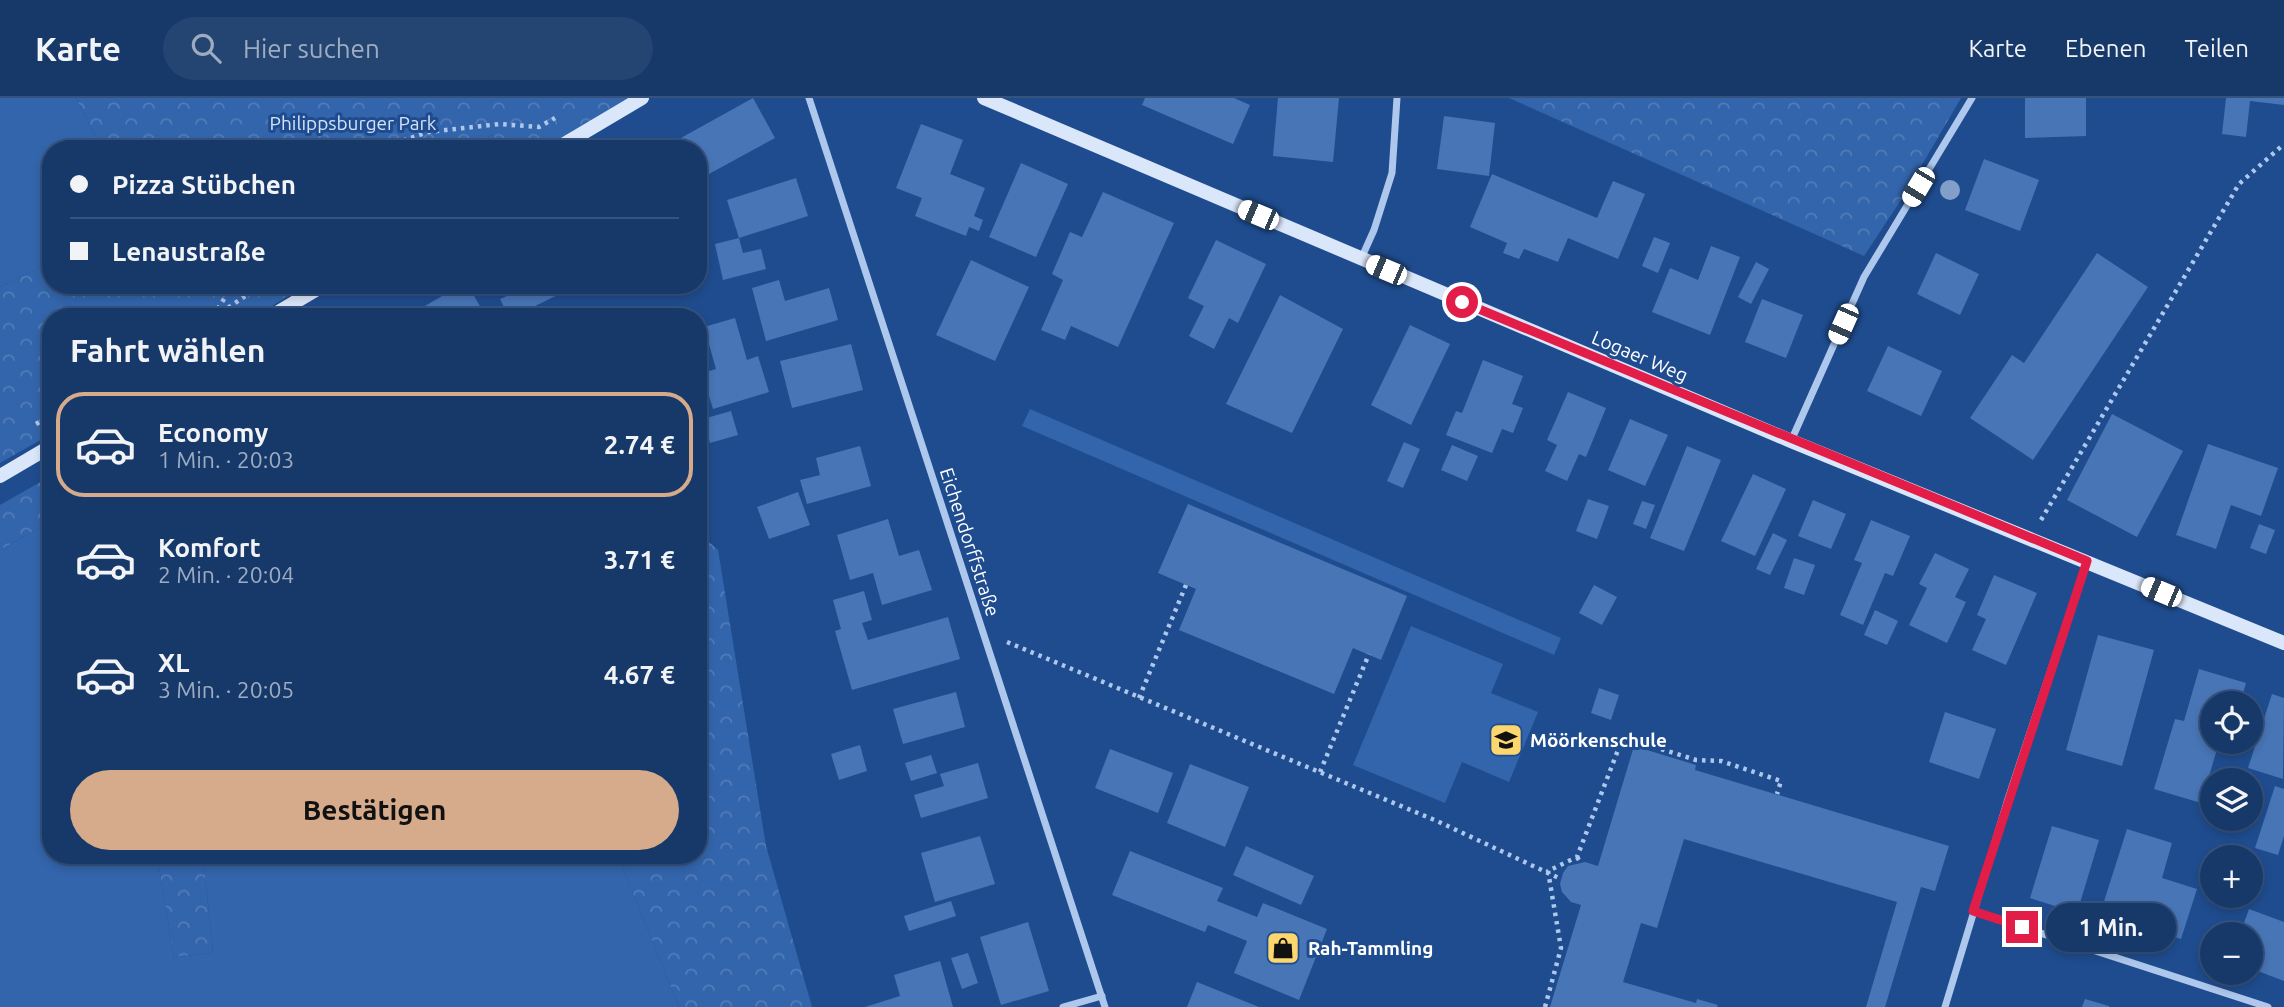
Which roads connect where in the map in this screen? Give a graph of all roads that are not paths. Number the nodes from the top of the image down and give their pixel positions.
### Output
1 (642, 98) edge
2 (809, 98) edge
3 (984, 98) edge
4 (1397, 98) edge
5 (1972, 98) edge
6 (571, 140) edge
7 (1360, 259) junction
8 (309, 294) edge
9 (285, 308) edge
10 (1791, 441) junction
11 (42, 451) edge
12 (0, 476) edge
13 (2087, 561) junction
14 (2284, 642) edge
15 (1973, 911) junction
16 (1102, 996) junction
17 (1063, 1007) edge
18 (1105, 1007) edge
19 (1945, 1007) edge
20 (2267, 1007) edge

1 - 6 street
2 - 16 street, Eichendorffstraße
3 - 7 street, Logaer Weg
4 - 7 street
5 - 10 street
7 - 10 street, Logaer Weg
8 - 9 street
10 - 13 street, Logaer Weg
11 - 12 street
13 - 14 street, Logaer Weg
13 - 15 street
15 - 19 street
15 - 20 street
16 - 17 street
16 - 18 street, Eichendorffstraße

